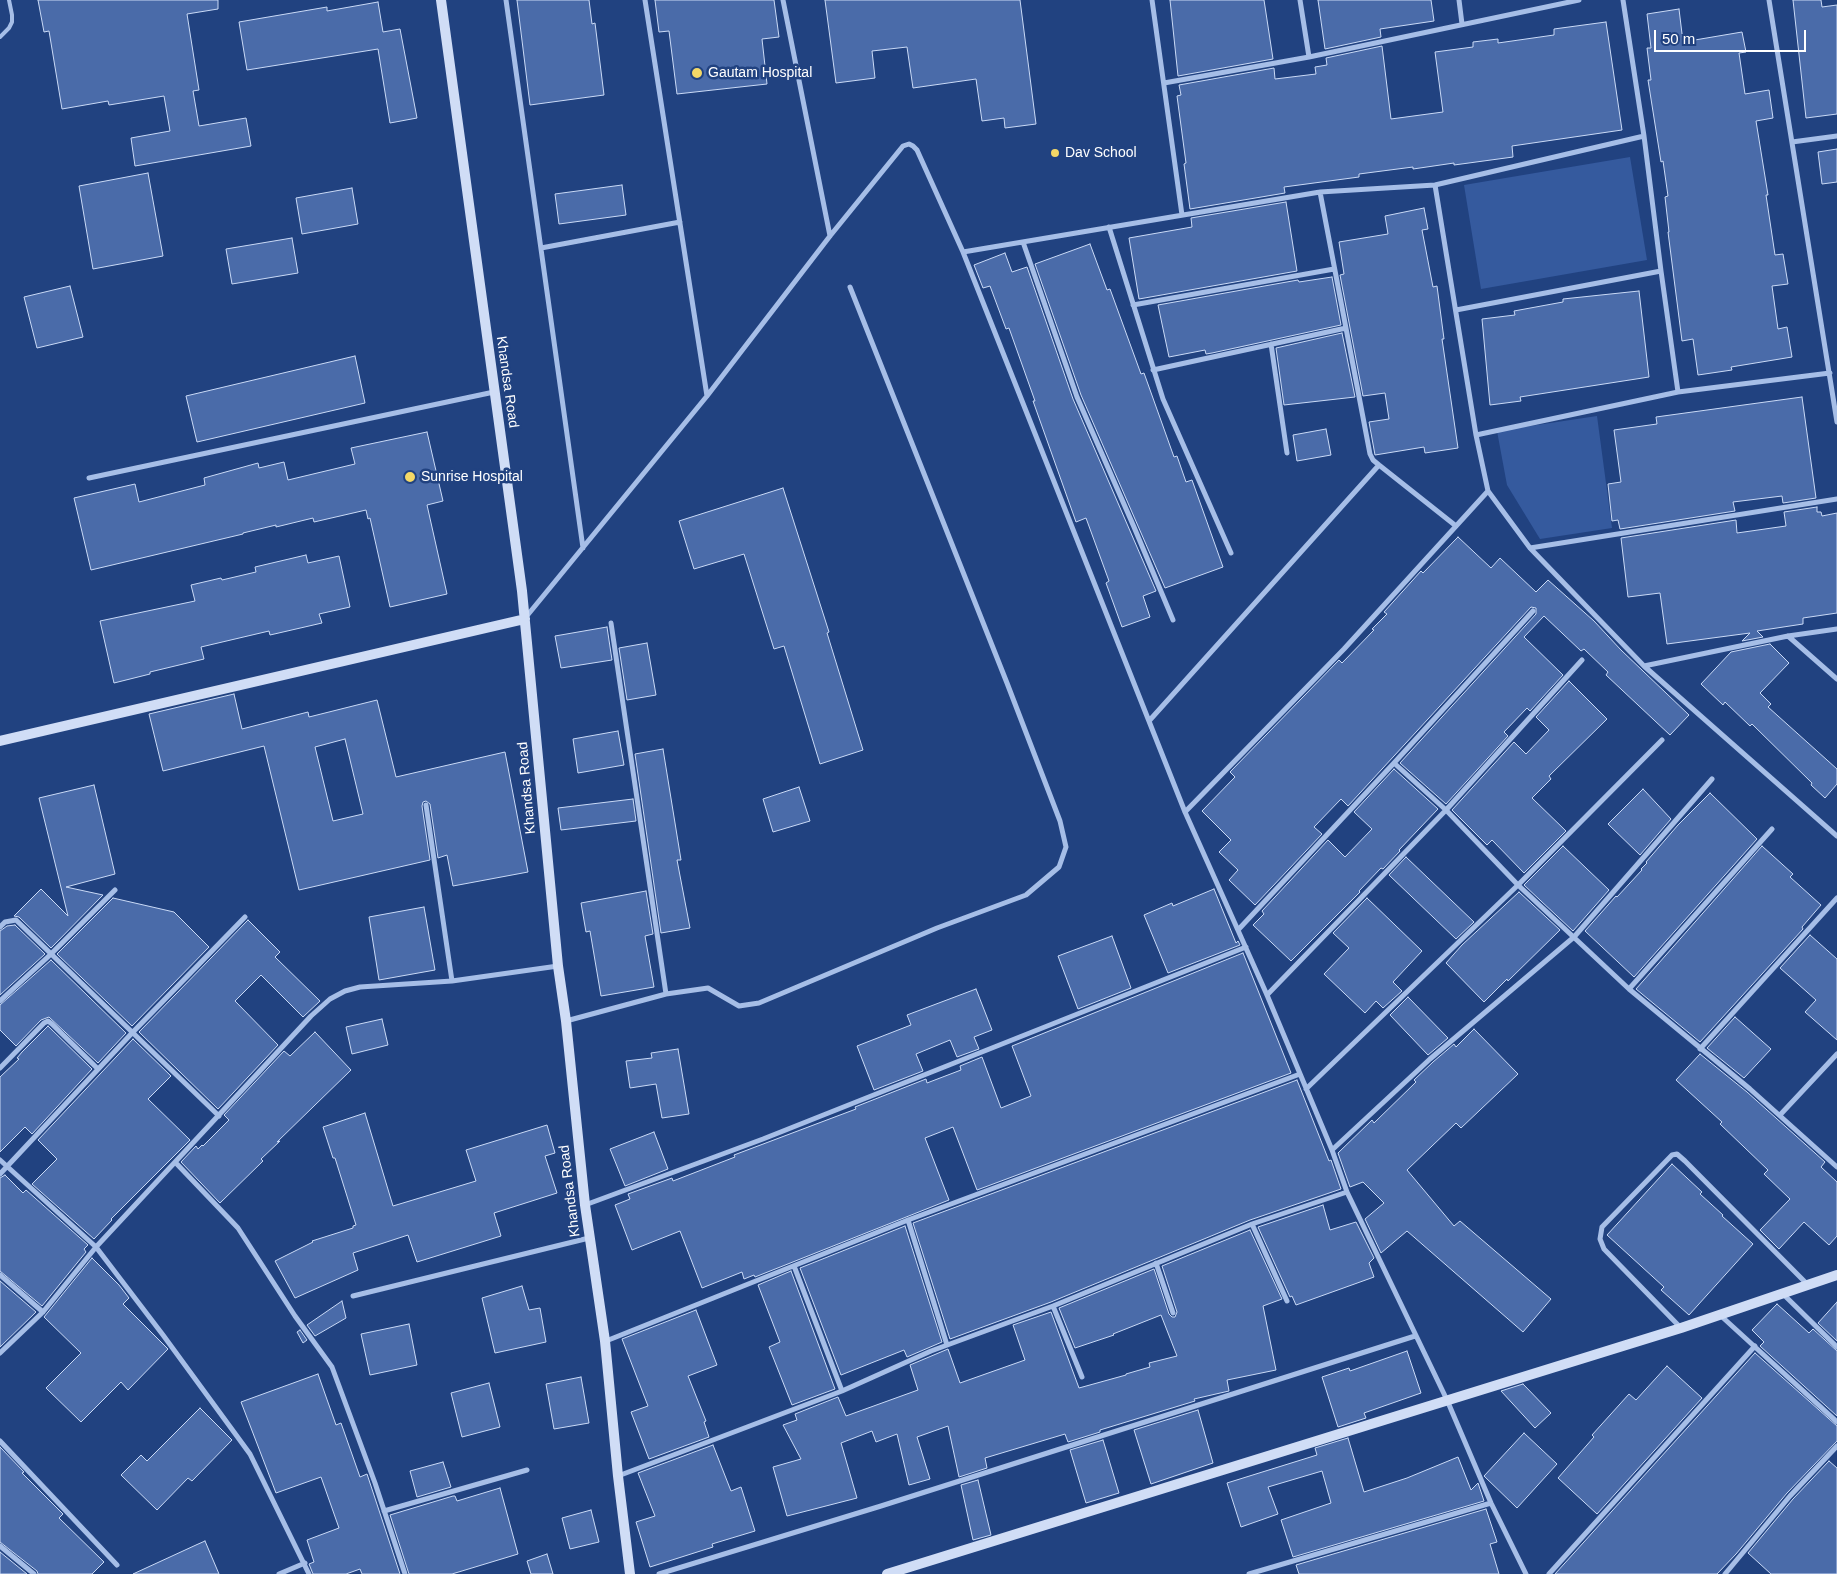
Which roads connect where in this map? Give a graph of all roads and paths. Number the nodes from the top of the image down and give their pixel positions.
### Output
1 (9, 0) edge
2 (441, 0) edge
3 (506, 0) edge
4 (645, 0) edge
5 (783, 0) edge
6 (1152, 0) edge
7 (1300, 0) edge
8 (1459, 0) edge
9 (1579, 0) edge
10 (1623, 0) edge
11 (1769, 0) edge
12 (1462, 24) junction
13 (0, 37) edge
14 (1309, 57) junction
15 (1164, 82) junction
16 (1644, 136) junction
17 (1837, 136) edge
18 (1792, 142) junction
19 (1435, 185) junction
20 (1320, 192) junction
21 (1182, 215) junction
22 (680, 222) junction
23 (1108, 227) junction
24 (830, 236) junction
25 (1022, 242) junction
26 (541, 248) junction
27 (964, 252) junction
28 (1334, 269) junction
29 (1661, 271) junction
30 (850, 287) dead end
31 (1133, 305) junction
32 (1456, 310) junction
33 (1346, 328) junction
34 (1271, 344) junction
35 (1153, 370) junction
36 (1830, 373) junction
37 (495, 392) junction
38 (1678, 392) junction
39 (707, 396) junction
40 (1837, 422) edge
41 (1476, 435) junction
42 (1287, 453) dead end
43 (1379, 465) junction
44 (89, 478) dead end
45 (1488, 491) junction
46 (1837, 500) edge
47 (1456, 526) junction
48 (583, 548) junction
49 (1530, 548) junction
50 (1231, 552) dead end
51 (1532, 611) dead end
52 (525, 619) junction
53 (1173, 620) dead end
54 (611, 622) dead end
55 (1837, 629) edge
56 (1788, 636) junction
57 (1582, 660) dead end
58 (1644, 666) junction
59 (1837, 679) edge
60 (1149, 721) junction
61 (1662, 740) dead end
62 (0, 741) edge
63 (1394, 763) junction
64 (1712, 779) dead end
65 (426, 805) dead end
66 (1446, 810) junction
67 (1185, 812) junction
68 (1772, 829) dead end
69 (1837, 836) edge
70 (1518, 885) junction
71 (116, 890) dead end
72 (1837, 898) edge
73 (245, 917) dead end
74 (0, 926) edge
75 (1238, 930) junction
76 (1574, 937) junction
77 (1246, 947) junction
78 (50, 955) junction
79 (558, 966) junction
80 (452, 982) junction
81 (1629, 989) junction
82 (666, 994) junction
83 (1267, 995) junction
84 (0, 1001) edge
85 (566, 1021) junction
86 (132, 1033) junction
87 (1700, 1048) junction
88 (1837, 1054) edge
89 (0, 1068) edge
90 (98, 1069) junction
91 (1300, 1074) junction
92 (1306, 1089) junction
93 (1780, 1115) junction
94 (219, 1116) junction
95 (1332, 1150) junction
96 (0, 1160) edge
97 (175, 1162) junction
98 (6, 1166) junction
99 (1837, 1167) edge
100 (0, 1174) edge
101 (1347, 1192) junction
102 (585, 1205) junction
103 (908, 1220) junction
104 (1252, 1224) junction
105 (590, 1238) junction
106 (96, 1248) junction
107 (1156, 1263) junction
108 (794, 1266) junction
109 (0, 1275) edge
110 (1837, 1275) edge
111 (1807, 1284) junction
112 (1782, 1292) junction
113 (352, 1296) dead end
114 (1287, 1301) dead end
115 (1054, 1306) junction
116 (43, 1312) junction
117 (1173, 1312) dead end
118 (1720, 1314) junction
119 (1681, 1328) junction
120 (1415, 1336) junction
121 (605, 1341) junction
122 (947, 1345) junction
123 (1755, 1346) junction
124 (1837, 1347) edge
125 (0, 1353) edge
126 (1082, 1377) dead end
127 (842, 1391) junction
128 (1447, 1400) junction
129 (1837, 1422) edge
130 (0, 1441) edge
131 (1837, 1446) edge
132 (526, 1470) dead end
133 (618, 1476) junction
134 (1491, 1503) junction
135 (384, 1511) junction
136 (0, 1546) edge
137 (305, 1563) junction
138 (117, 1565) dead end
139 (34, 1574) edge
140 (279, 1574) edge
141 (309, 1574) edge
142 (405, 1574) edge
143 (630, 1574) edge
144 (659, 1574) edge
145 (887, 1574) edge
146 (1249, 1574) edge
147 (1526, 1574) edge
148 (1550, 1574) edge
149 (1725, 1574) edge

1 - 13 lane
2 - 37 street, Khandsa Road
3 - 26 street
4 - 22 street
5 - 24 street
6 - 15 street
7 - 14 street
8 - 12 street
9 - 12 street
10 - 16 street
11 - 18 street
12 - 14 street
14 - 15 street
15 - 21 street
16 - 19 street
16 - 29 street
17 - 18 street
18 - 36 street
19 - 20 street
19 - 32 street
20 - 21 street
20 - 28 street
21 - 23 street
22 - 26 street
22 - 39 street
23 - 25 street
23 - 31 street
24 - 27 street
24 - 39 street
25 - 27 street
25 - 53 street
26 - 48 street
27 - 60 street
28 - 31 street
28 - 33 street
29 - 32 street
29 - 38 street
30 - 82 street
31 - 35 street
32 - 41 street
33 - 34 street
33 - 43 street
34 - 35 street
34 - 42 street
35 - 50 street
36 - 38 street
36 - 40 street
37 - 44 street
37 - 52 street, Khandsa Road
38 - 41 street
39 - 48 street
41 - 45 street
43 - 47 street
43 - 60 street
45 - 47 street
45 - 49 street
46 - 49 street
47 - 67 street
48 - 52 street
49 - 58 street
51 - 63 street
52 - 62 street
52 - 79 street, Khandsa Road
54 - 82 street
55 - 56 street
56 - 58 street
56 - 59 street
57 - 66 street
58 - 69 street
60 - 67 street
61 - 70 street
63 - 66 street
63 - 75 street
64 - 76 street
65 - 80 street
66 - 70 street
66 - 83 street
67 - 75 street
68 - 81 street
70 - 76 street
70 - 92 street
71 - 78 street
72 - 87 street
73 - 86 street
74 - 78 street
75 - 77 street
76 - 81 street
76 - 95 street
77 - 83 street
77 - 102 street
78 - 84 street
78 - 86 street
79 - 80 street
79 - 85 street, Khandsa Road
80 - 94 street
81 - 87 street
82 - 85 street
83 - 91 street
85 - 102 street, Khandsa Road
86 - 90 street
86 - 94 street
87 - 93 street
88 - 93 street
89 - 90 street
90 - 98 street
91 - 92 street
91 - 103 street
92 - 95 street
93 - 99 street
94 - 97 street
95 - 101 street
96 - 98 street
97 - 106 street
97 - 135 street
98 - 100 street
98 - 106 street
101 - 104 street
101 - 120 street
102 - 105 street, Khandsa Road
103 - 108 street
103 - 122 street
104 - 107 street
104 - 114 street
105 - 113 street
105 - 121 street, Khandsa Road
106 - 116 street
106 - 137 street
107 - 115 street
107 - 117 street
108 - 121 street
108 - 127 street
109 - 116 street
110 - 111 street
111 - 112 street
111 - 119 street
112 - 118 street
112 - 124 street
115 - 122 street
115 - 126 street
116 - 125 street
118 - 119 street
118 - 123 street
119 - 128 street
120 - 128 street
120 - 144 street
121 - 133 street, Khandsa Road
122 - 127 street
123 - 129 street
123 - 148 street
127 - 133 street
128 - 134 street
128 - 145 street
130 - 138 street
131 - 149 street
132 - 135 street
133 - 143 street, Khandsa Road
134 - 146 street
134 - 147 street
135 - 142 street
136 - 139 street
137 - 140 street
137 - 141 street

